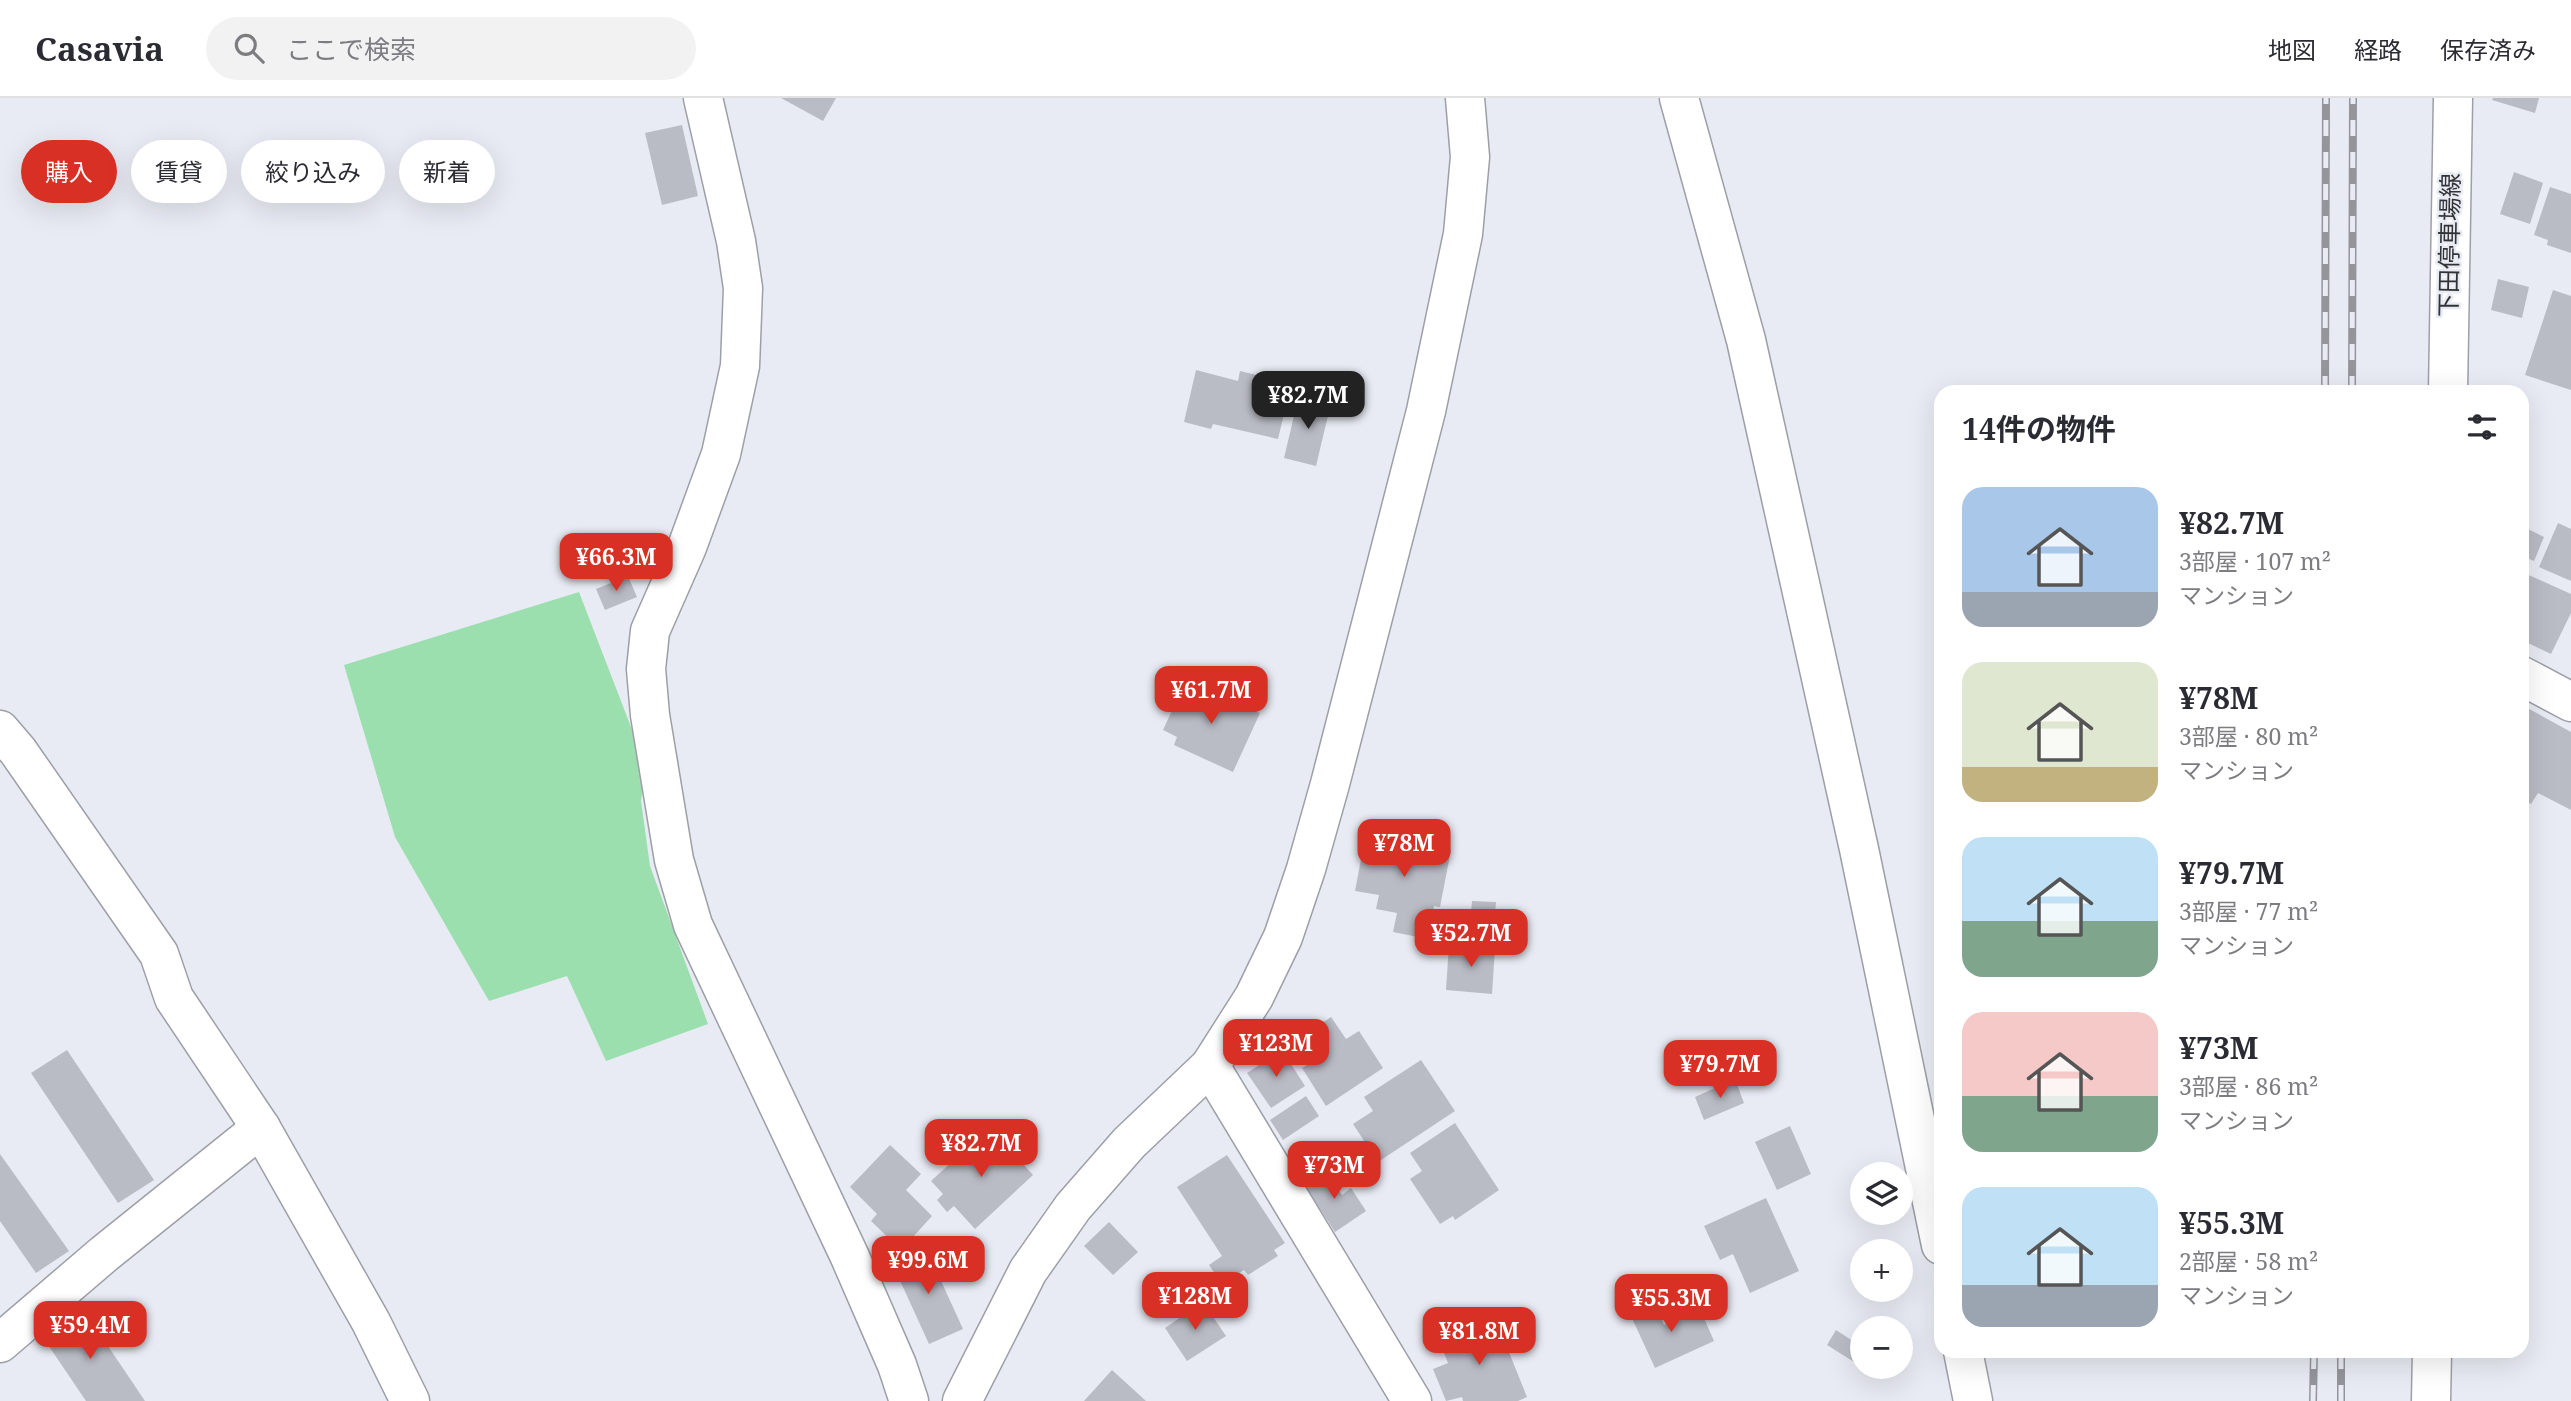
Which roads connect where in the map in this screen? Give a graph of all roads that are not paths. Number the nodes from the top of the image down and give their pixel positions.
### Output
1 (703, 98) edge
2 (1465, 98) edge
3 (1679, 98) edge
4 (2453, 98) edge
5 (2448, 385) edge
6 (2529, 678) edge
7 (2567, 691) edge
8 (0, 730) edge
9 (1210, 1066) junction
10 (261, 1128) junction
11 (1934, 1211) edge
12 (0, 1343) edge
13 (1964, 1358) edge
14 (2432, 1358) edge
15 (410, 1401) edge
16 (909, 1401) edge
17 (962, 1401) edge
18 (1412, 1401) edge
19 (1973, 1401) edge
20 (2431, 1401) edge

1 - 16 street
2 - 9 street
3 - 11 street
4 - 5 street, 下田停車場線
6 - 7 street
8 - 10 street
9 - 17 street
9 - 18 street
10 - 12 street
10 - 15 street
13 - 19 street
14 - 20 street

